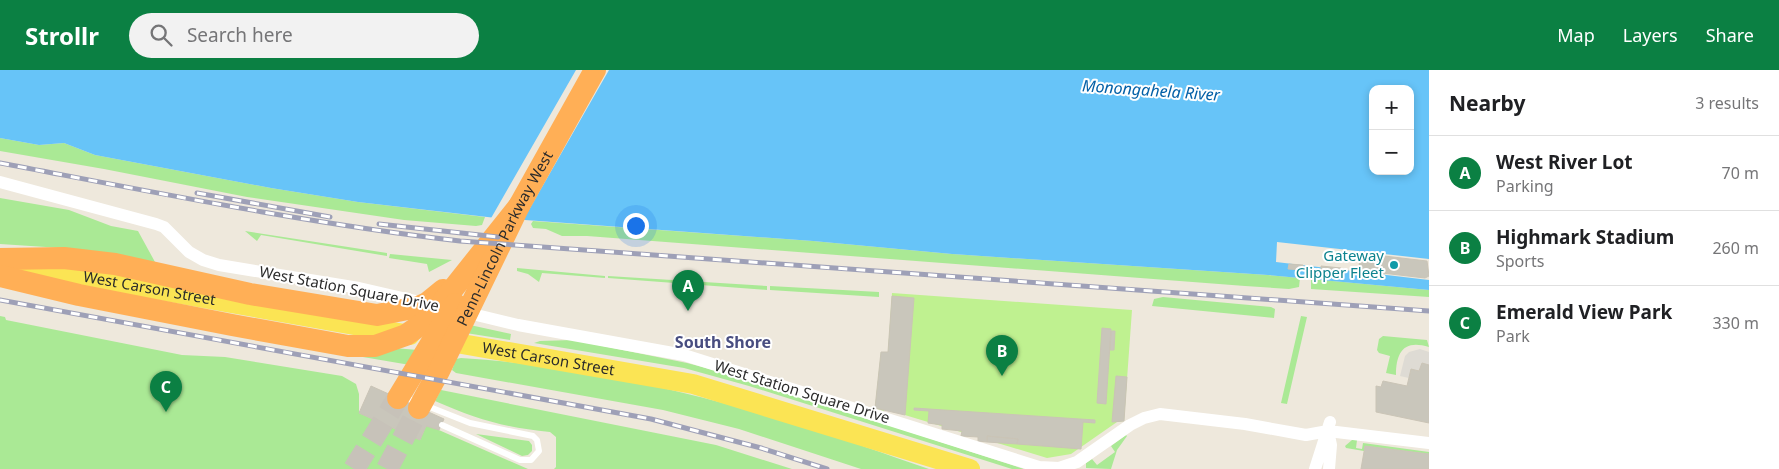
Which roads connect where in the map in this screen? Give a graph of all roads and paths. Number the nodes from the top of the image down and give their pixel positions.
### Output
1 (593, 70) edge
2 (0, 182) edge
3 (519, 202) junction
4 (0, 259) edge
5 (0, 267) edge
6 (0, 276) edge
7 (400, 395) joint
8 (419, 408) tunnel mouth
9 (442, 425) dead end
10 (1329, 426) junction
11 (1429, 442) edge
12 (1070, 467) edge
13 (970, 469) edge
14 (1315, 469) edge
15 (1329, 469) edge

1 - 3 highway, Penn-Lincoln Parkway West
2 - 12 street, West Station Square Drive
3 - 4 highway
3 - 6 highway
3 - 7 highway, Penn-Lincoln Parkway West
3 - 8 highway, Penn-Lincoln Parkway West
5 - 13 main road, West Carson Street
7 - 9 lane
10 - 11 street, West Station Square Drive
10 - 12 street, West Station Square Drive
10 - 14 street
10 - 15 street

